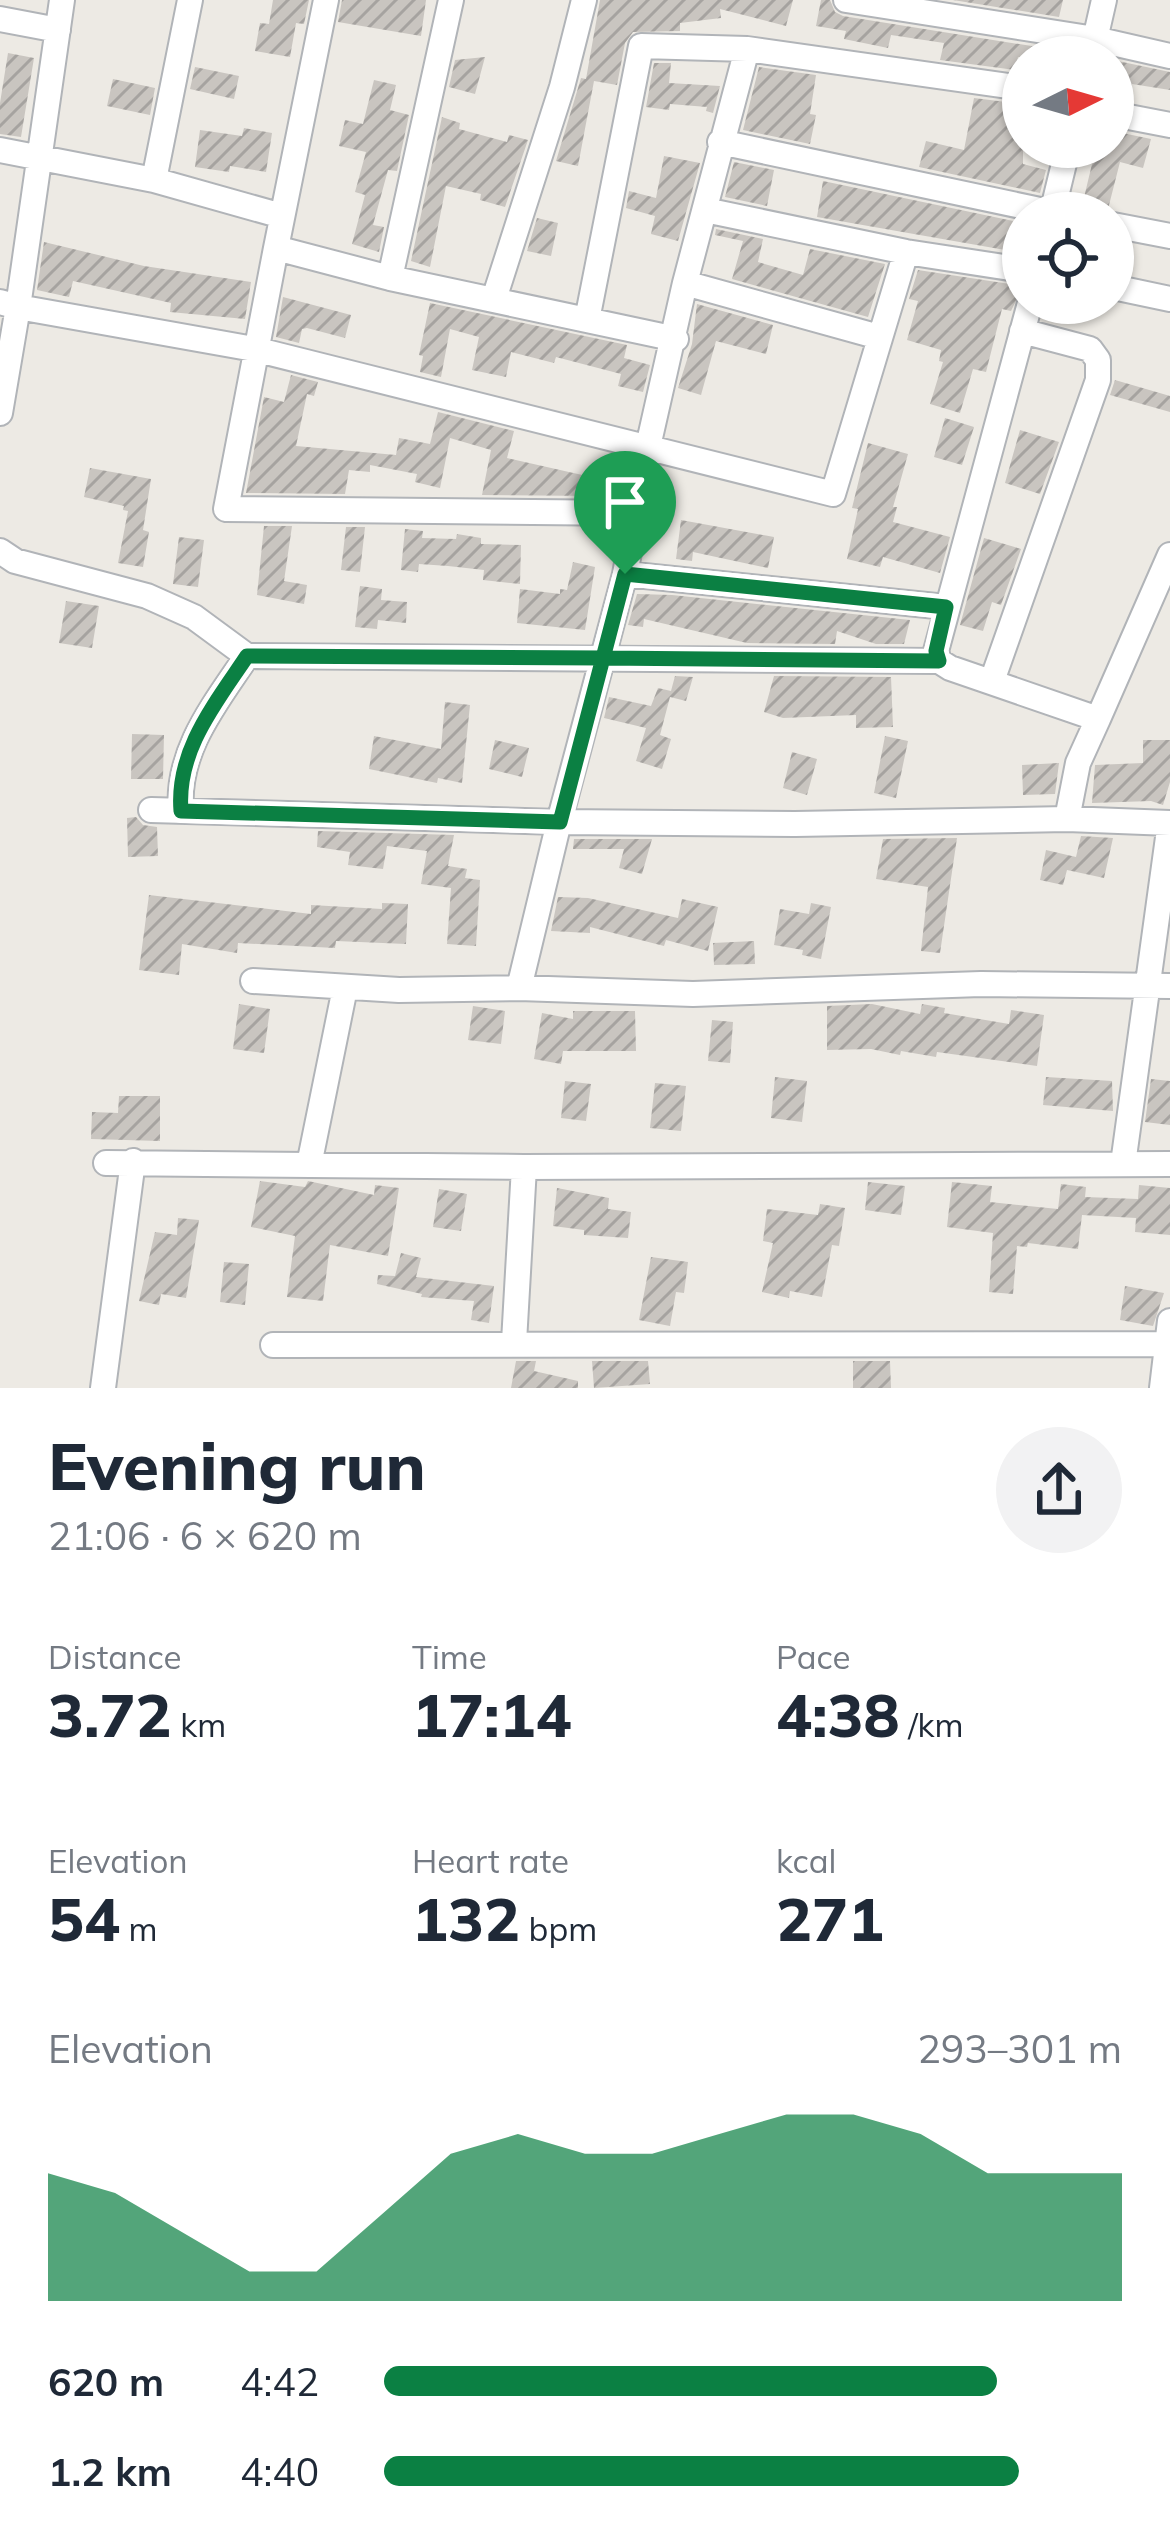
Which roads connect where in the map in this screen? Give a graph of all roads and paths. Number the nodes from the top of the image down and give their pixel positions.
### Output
1 (62, 0) edge
2 (190, 0) edge
3 (326, 0) edge
4 (452, 0) edge
5 (584, 0) edge
6 (845, 0) edge
7 (1104, 0) edge
8 (0, 19) edge
9 (58, 31) junction
10 (1031, 36) edge
11 (1096, 36) edge
12 (747, 50) junction
13 (1134, 52) edge
14 (1170, 56) edge
15 (1002, 85) edge
16 (1134, 118) edge
17 (1170, 125) edge
18 (720, 142) junction
19 (0, 150) edge
20 (41, 156) junction
21 (154, 180) junction
22 (1002, 202) edge
23 (705, 210) junction
24 (282, 216) junction
25 (1134, 229) edge
26 (1170, 236) edge
27 (276, 248) junction
28 (906, 252) junction
29 (1002, 267) edge
30 (390, 278) junction
31 (686, 283) junction
32 (1134, 291) edge
33 (494, 299) junction
34 (1170, 299) edge
35 (9, 305) edge
36 (587, 320) junction
37 (1024, 324) edge
38 (1022, 331) junction
39 (879, 337) junction
40 (676, 339) junction
41 (254, 349) junction
42 (0, 413) edge
43 (649, 450) junction
44 (0, 551) edge
45 (1170, 555) edge
46 (625, 574) junction
47 (946, 607) junction
48 (247, 656) junction
49 (603, 658) junction
50 (939, 661) junction
51 (992, 681) junction
52 (1098, 719) junction
53 (152, 810) dead end
54 (181, 811) junction
55 (1067, 819) junction
56 (560, 822) junction
57 (1170, 823) edge
58 (253, 981) dead end
59 (1160, 986) edge
60 (345, 988) junction
61 (520, 988) junction
62 (133, 1161) junction
63 (106, 1163) dead end
64 (1123, 1164) junction
65 (1170, 1164) edge
66 (309, 1165) junction
67 (524, 1167) junction
68 (1169, 1336) edge
69 (514, 1342) junction
70 (273, 1346) dead end
71 (103, 1388) edge
72 (1162, 1388) edge

1 - 9 street
2 - 21 street
3 - 24 street
4 - 30 street
5 - 33 street
6 - 10 street
7 - 11 street
8 - 9 street
9 - 20 street
12 - 15 street
12 - 18 street
12 - 36 street
13 - 14 street
16 - 17 street
18 - 22 street
18 - 23 street
19 - 20 street
20 - 21 street
20 - 35 street
21 - 24 street
23 - 28 street
23 - 31 street
24 - 27 street
25 - 26 street
27 - 30 street
27 - 41 street
28 - 29 street
28 - 39 street
30 - 33 street
31 - 39 street
31 - 40 street
32 - 34 street
33 - 36 street
35 - 41 street
35 - 42 street
36 - 40 street
37 - 38 street
38 - 47 street
38 - 51 street
39 - 43 street
40 - 43 street
41 - 43 street
41 - 43 street
43 - 46 street
44 - 48 street
45 - 52 street
46 - 47 street
46 - 49 street
47 - 50 street
48 - 49 street
48 - 54 street
49 - 50 street
49 - 56 street
50 - 51 street
51 - 52 street
52 - 55 street
53 - 54 street
54 - 56 street
55 - 56 street
55 - 57 street
56 - 61 street
57 - 59 street
58 - 60 street
59 - 61 street
59 - 64 street
60 - 61 street
60 - 66 street
62 - 63 street
62 - 66 street
62 - 71 street
64 - 65 street
64 - 67 street
66 - 67 street
67 - 69 street
68 - 69 street
68 - 72 street
69 - 70 street

